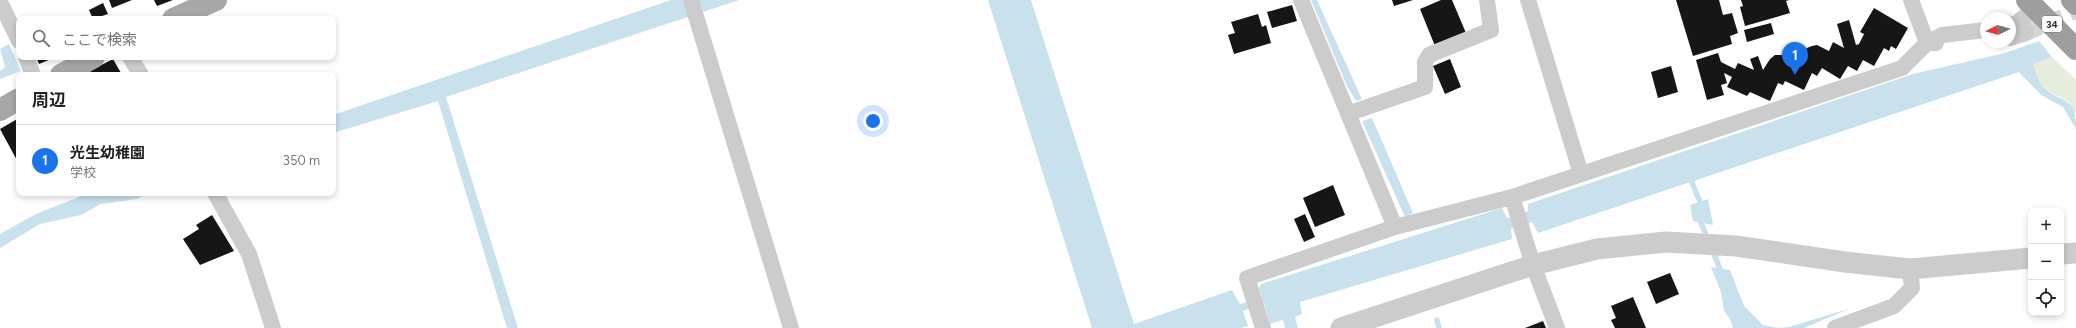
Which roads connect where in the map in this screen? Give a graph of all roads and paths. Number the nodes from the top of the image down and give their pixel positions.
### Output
1 (216, 0) edge
2 (691, 0) edge
3 (1301, 0) edge
4 (1487, 0) edge
5 (1528, 0) edge
6 (1911, 0) edge
7 (2072, 0) edge
8 (0, 2) edge
9 (2031, 4) edge
10 (2076, 4) edge
11 (180, 16) edge
12 (2016, 23) edge
13 (1980, 31) edge
14 (2026, 34) tunnel mouth
15 (16, 35) edge
16 (2016, 36) edge
17 (1980, 41) edge
18 (1926, 43) junction
19 (2076, 49) edge
20 (27, 60) edge
21 (88, 60) edge
22 (132, 60) edge
23 (32, 72) edge
24 (66, 72) edge
25 (139, 72) edge
26 (16, 101) edge
27 (0, 110) edge
28 (1350, 113) junction
29 (1581, 174) junction
30 (217, 196) edge
31 (1512, 197) junction
32 (1395, 227) junction
33 (2076, 253) edge
34 (2064, 254) edge
35 (2028, 258) edge
36 (1533, 265) junction
37 (1910, 269) junction
38 (273, 328) edge
39 (791, 328) edge
40 (1262, 328) edge
41 (1342, 328) edge
42 (1557, 328) edge
43 (1835, 328) edge

1 - 11 main road
2 - 39 street
3 - 28 street
4 - 28 street
5 - 29 street
6 - 18 street
7 - 10 highway
8 - 15 street
9 - 12 street
9 - 19 highway, 34
13 - 18 street
14 - 16 street
17 - 18 street
18 - 29 street
20 - 23 street
21 - 24 main road
22 - 25 street
26 - 27 main road
28 - 32 street
29 - 31 street
30 - 38 street
31 - 32 street
31 - 36 street
32 - 40 street
33 - 34 street
35 - 37 street
36 - 37 street
36 - 41 street
36 - 42 street
37 - 43 street

